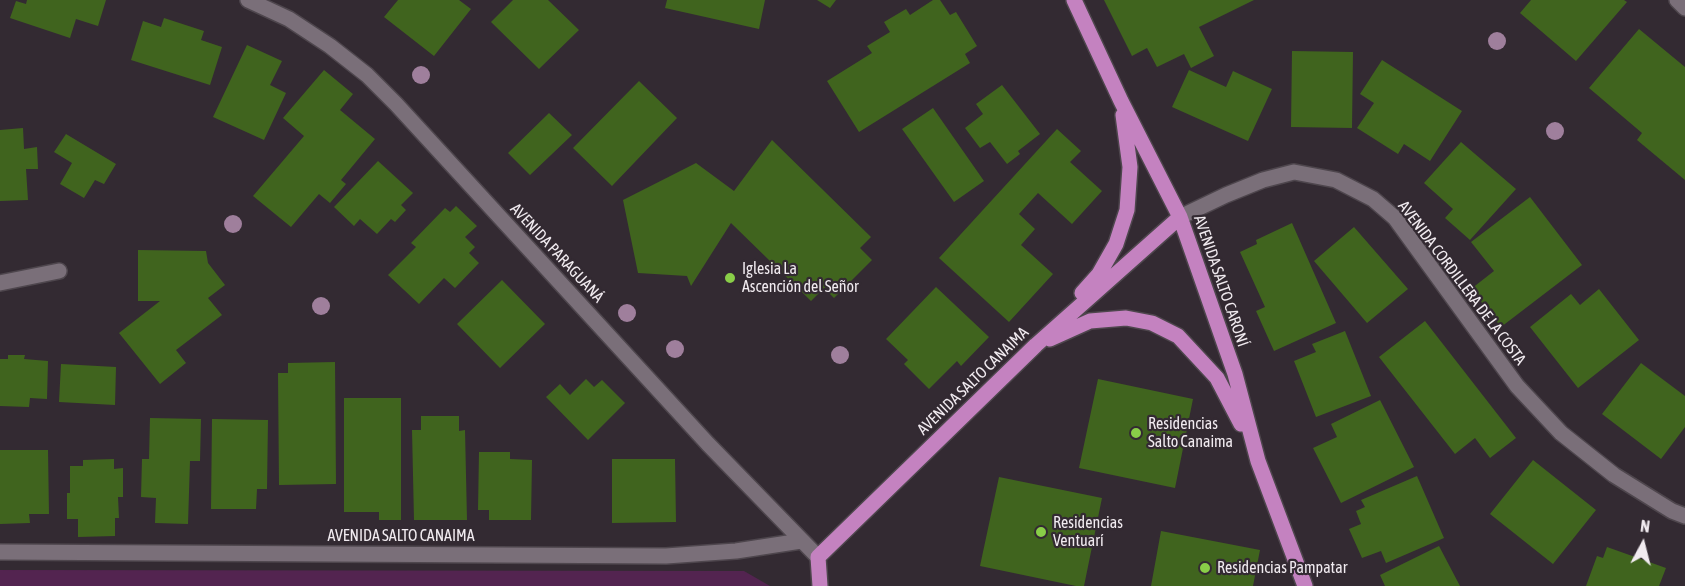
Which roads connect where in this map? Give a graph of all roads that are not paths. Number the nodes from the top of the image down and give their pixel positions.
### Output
1 (248, 0) edge
2 (1074, 0) edge
3 (1677, 0) edge
4 (1685, 8) edge
5 (1120, 101) junction
6 (1180, 218) junction
7 (59, 271) dead end
8 (0, 284) edge
9 (1036, 345) junction
10 (1258, 461) junction
11 (1685, 516) edge
12 (801, 541) junction
13 (0, 552) edge
14 (818, 557) junction
15 (820, 586) edge
16 (1305, 586) edge

1 - 12 street, AVENIDA PARAGUANÁ
2 - 5 main road, AVENIDA SALTO CARONÍ
3 - 4 street
5 - 6 main road, AVENIDA SALTO CARONÍ
5 - 9 main road
6 - 9 main road, AVENIDA SALTO CANAIMA
6 - 10 main road, AVENIDA SALTO CARONÍ
6 - 11 street, AVENIDA CORDILLERA DE LA COSTA
7 - 8 street
9 - 10 main road
9 - 14 main road, AVENIDA SALTO CANAIMA
10 - 16 main road, AVENIDA SALTO CARONÍ
12 - 13 street, AVENIDA SALTO CANAIMA
12 - 14 street, AVENIDA PARAGUANÁ
14 - 15 main road

